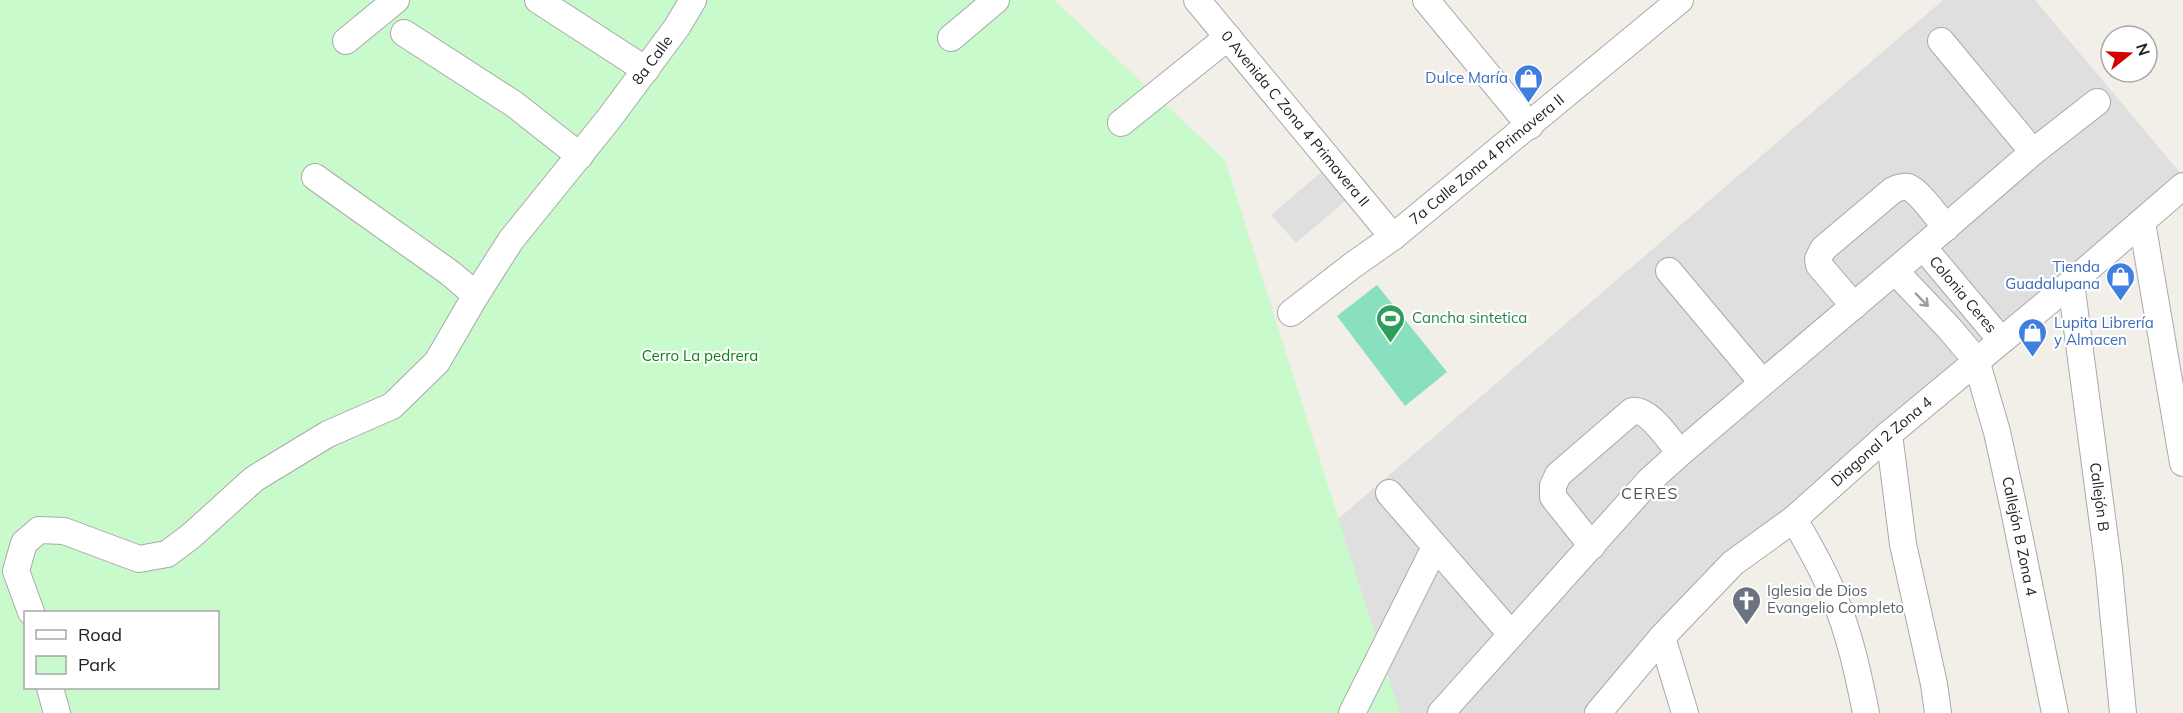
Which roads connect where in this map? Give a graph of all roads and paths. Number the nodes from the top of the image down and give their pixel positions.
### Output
1 (396, 0) edge
2 (538, 0) edge
3 (693, 0) edge
4 (996, 0) edge
5 (1197, 0) edge
6 (1426, 0) edge
7 (1666, 4) edge
8 (404, 33) dead end
9 (1228, 37) junction
10 (951, 39) dead end
11 (346, 41) dead end
12 (1941, 41) dead end
13 (646, 69) junction
14 (2097, 102) dead end
15 (1121, 123) dead end
16 (1530, 126) junction
17 (2033, 152) junction
18 (580, 156) junction
19 (315, 177) dead end
20 (2183, 186) edge
21 (2142, 222) junction
22 (1947, 228) junction
23 (1393, 237) junction
24 (1923, 248) junction
25 (1669, 271) dead end
26 (1895, 271) junction
27 (2070, 283) junction
28 (476, 295) junction
29 (1854, 306) junction
30 (1291, 313) dead end
31 (2001, 340) junction
32 (1976, 360) junction
33 (1762, 382) junction
34 (1888, 434) junction
35 (1680, 453) junction
36 (2183, 463) edge
37 (1389, 493) dead end
38 (1794, 519) junction
39 (1592, 546) junction
40 (1435, 547) junction
41 (30, 611) edge
42 (1511, 634) junction
43 (1662, 637) junction
44 (51, 689) edge
45 (57, 713) edge
46 (1352, 713) edge
47 (1441, 713) edge
48 (1598, 713) edge
49 (1685, 713) edge
50 (1866, 713) edge
51 (1938, 713) edge
52 (2055, 713) edge
53 (2123, 713) edge

1 - 11 street
2 - 13 street
3 - 13 street, 8a Calle
4 - 10 street
5 - 9 street, 0 Avenida C Zona 4 Primavera II
6 - 16 street
7 - 16 street, 7a Calle Zona 4 Primavera II
8 - 18 street
9 - 15 street
9 - 23 street, 0 Avenida C Zona 4 Primavera II
12 - 17 street
13 - 18 street, 8a Calle
14 - 17 street
16 - 23 street, 7a Calle Zona 4 Primavera II
17 - 22 street
18 - 28 street, 8a Calle
19 - 28 street
20 - 21 street, Diagonal 2 Zona 4
21 - 27 street, Diagonal 2 Zona 4
21 - 36 street
22 - 24 street
22 - 29 street
23 - 30 street, 7a Calle Zona 4 Primavera II
24 - 26 street
24 - 31 street, Colonia Ceres
25 - 33 street
26 - 29 street
26 -> 32 street
27 - 31 street, Diagonal 2 Zona 4
27 - 53 street, Callejón B
28 - 41 street, 8a Calle
29 - 33 street
31 - 32 street, Diagonal 2 Zona 4
32 - 34 street, Diagonal 2 Zona 4
32 - 52 street, Callejón B Zona 4
33 - 35 street
34 - 38 street, Diagonal 2 Zona 4
34 - 51 street
35 - 39 street
35 - 39 street
37 - 40 street
38 - 43 street, Diagonal 2 Zona 4
38 - 50 street
39 - 42 street
40 - 42 street
40 - 46 street
42 - 47 street
43 - 48 street, Diagonal 2 Zona 4
43 - 49 street
44 - 45 street

